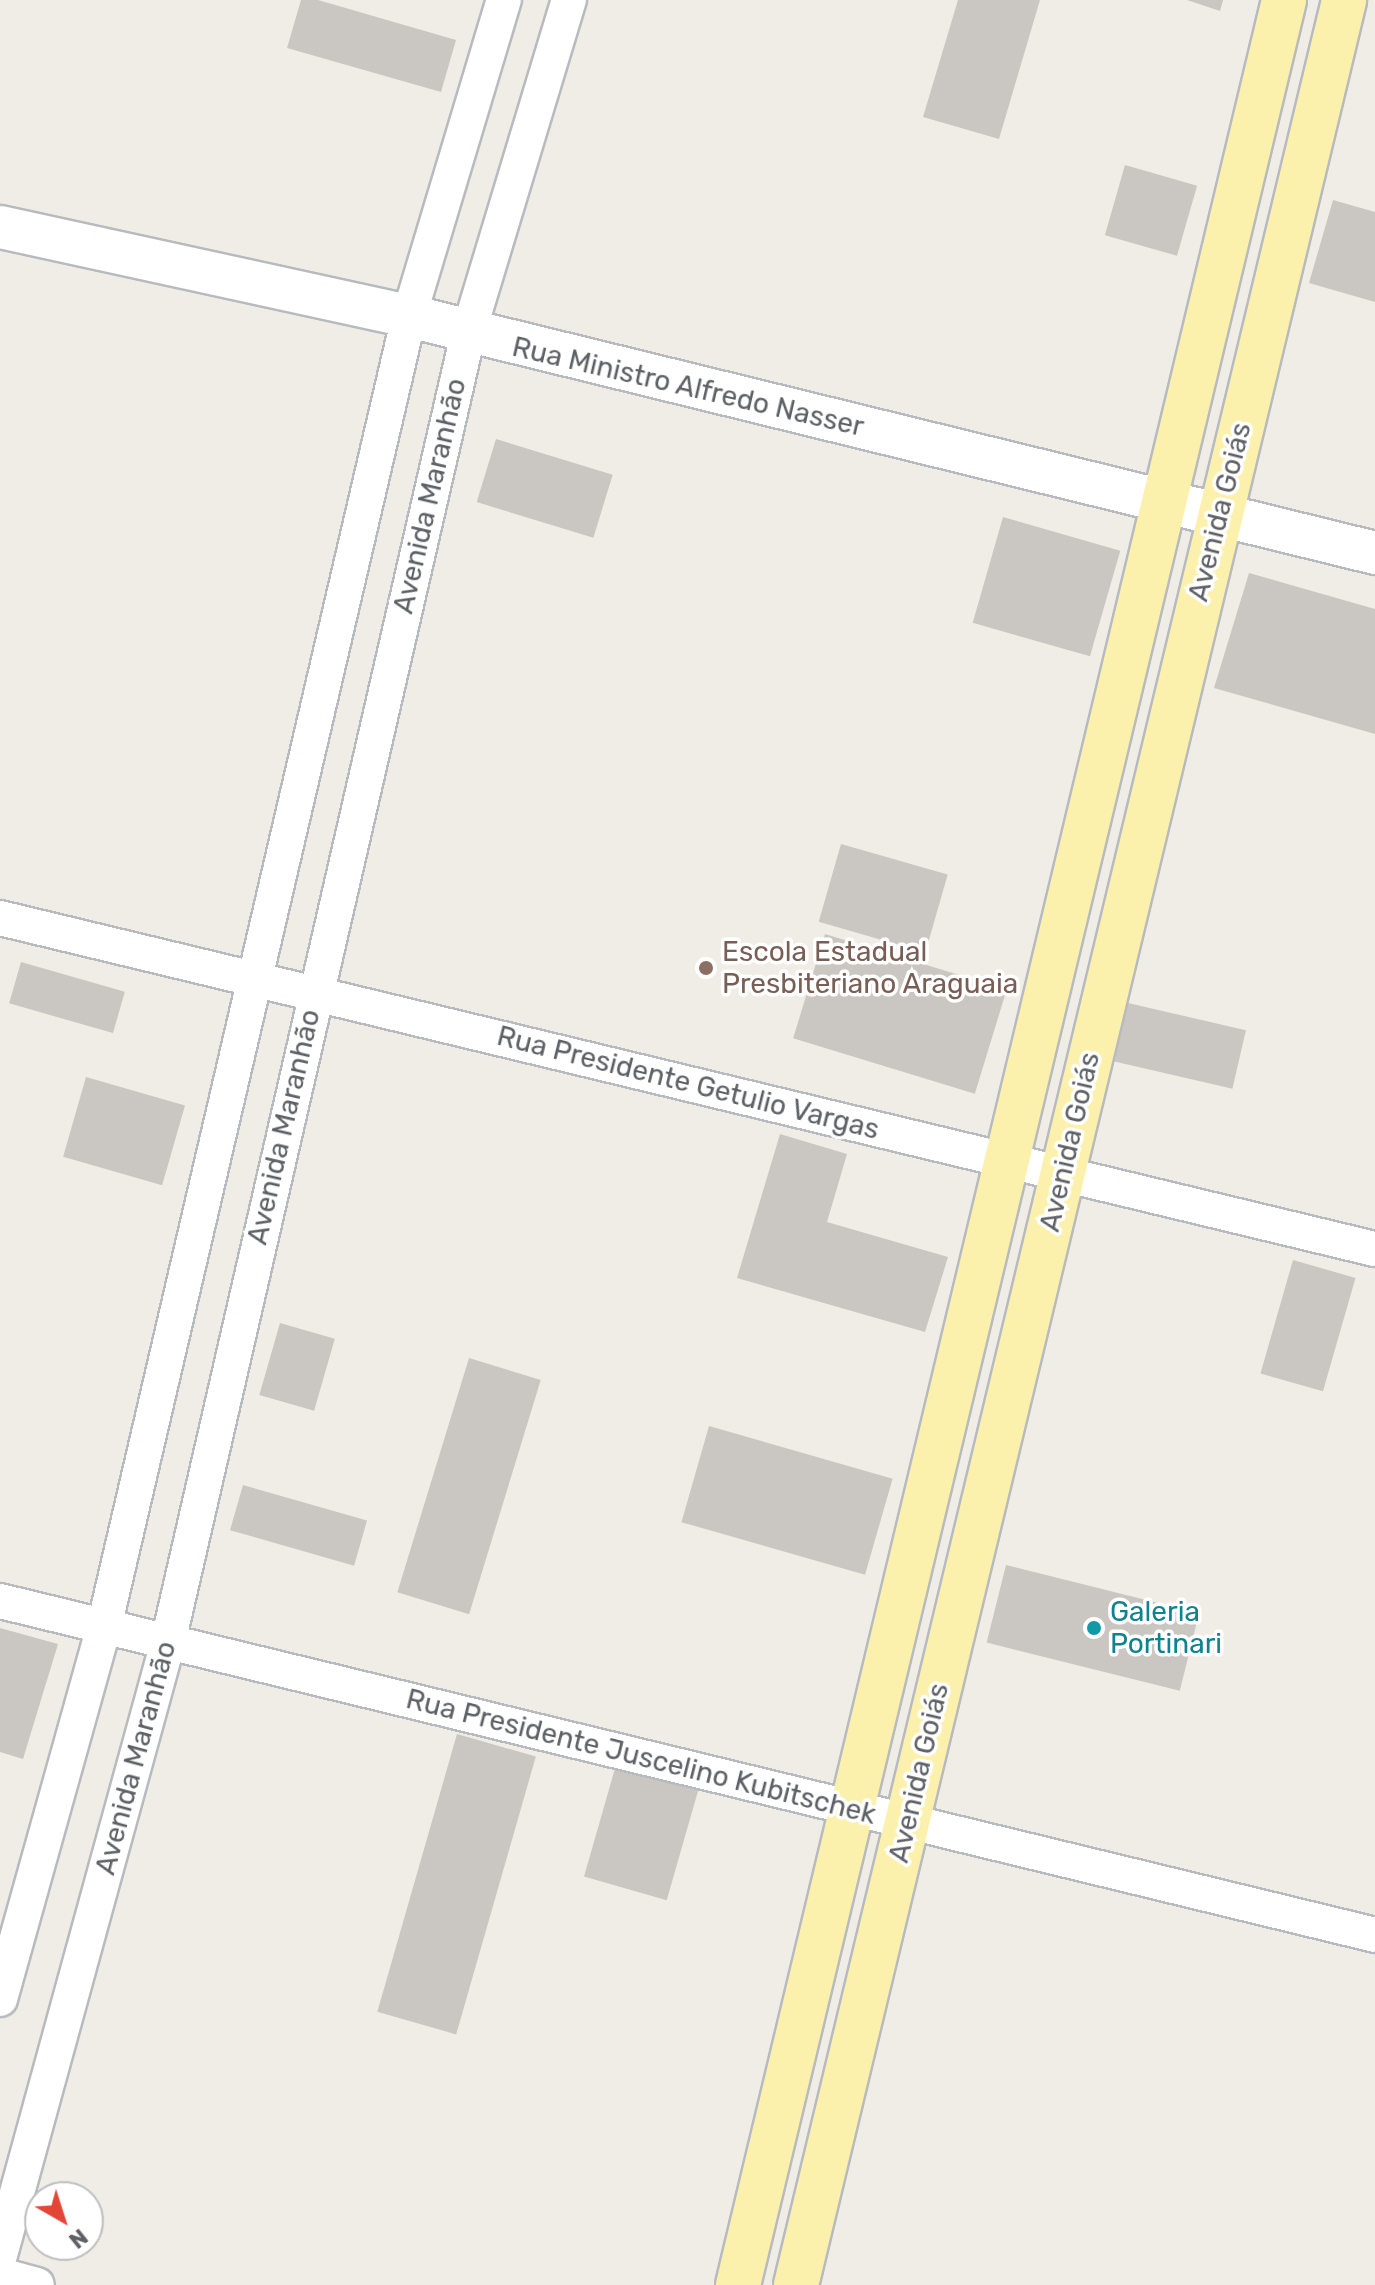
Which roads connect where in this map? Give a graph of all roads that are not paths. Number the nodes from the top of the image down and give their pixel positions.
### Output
1 (504, 0) edge
2 (569, 0) edge
3 (1284, 0) edge
4 (1344, 0) edge
5 (0, 227) edge
6 (409, 316) junction
7 (468, 334) junction
8 (1164, 500) junction
9 (1219, 515) junction
10 (1375, 553) edge
11 (0, 918) edge
12 (257, 979) junction
13 (314, 993) junction
14 (1006, 1160) junction
15 (1062, 1173) junction
16 (1375, 1249) edge
17 (0, 1601) edge
18 (104, 1627) junction
19 (168, 1642) junction
20 (852, 1808) junction
21 (907, 1821) junction
22 (1375, 1935) edge
23 (0, 1999) edge
24 (0, 2255) edge
25 (0, 2275) edge
26 (37, 2285) edge
27 (738, 2285) edge
28 (796, 2285) edge

1 - 6 street
2 - 7 street, Avenida Maranhão
3 - 8 main road, Avenida Goiás
4 - 9 main road, Avenida Goiás
5 - 6 street, Rua Ministro Alfredo Nasser
6 - 7 street, Rua Ministro Alfredo Nasser
6 - 12 street
7 - 8 street, Rua Ministro Alfredo Nasser
7 - 13 street, Avenida Maranhão
8 - 9 street, Rua Ministro Alfredo Nasser
8 - 14 main road, Avenida Goiás
9 - 10 street, Rua Ministro Alfredo Nasser
9 - 15 main road, Avenida Goiás
11 - 12 street, Rua Presidente Getulio Vargas
12 - 13 street, Rua Presidente Getulio Vargas
12 - 18 street
13 - 14 street, Rua Presidente Getulio Vargas
13 - 19 street, Avenida Maranhão
14 - 15 street, Rua Presidente Getulio Vargas
14 - 20 main road, Avenida Goiás
15 - 16 street, Rua Presidente Getulio Vargas
15 - 21 main road, Avenida Goiás
17 - 18 street, Rua Presidente Juscelino Kubitschek
18 - 19 street, Rua Presidente Juscelino Kubitschek
18 - 23 street
19 - 20 street, Rua Presidente Juscelino Kubitschek
19 - 24 street, Avenida Maranhão
20 - 21 street, Rua Presidente Juscelino Kubitschek
20 - 27 main road, Avenida Goiás
21 - 22 street, Rua Presidente Juscelino Kubitschek
21 - 28 main road, Avenida Goiás
25 - 26 street

